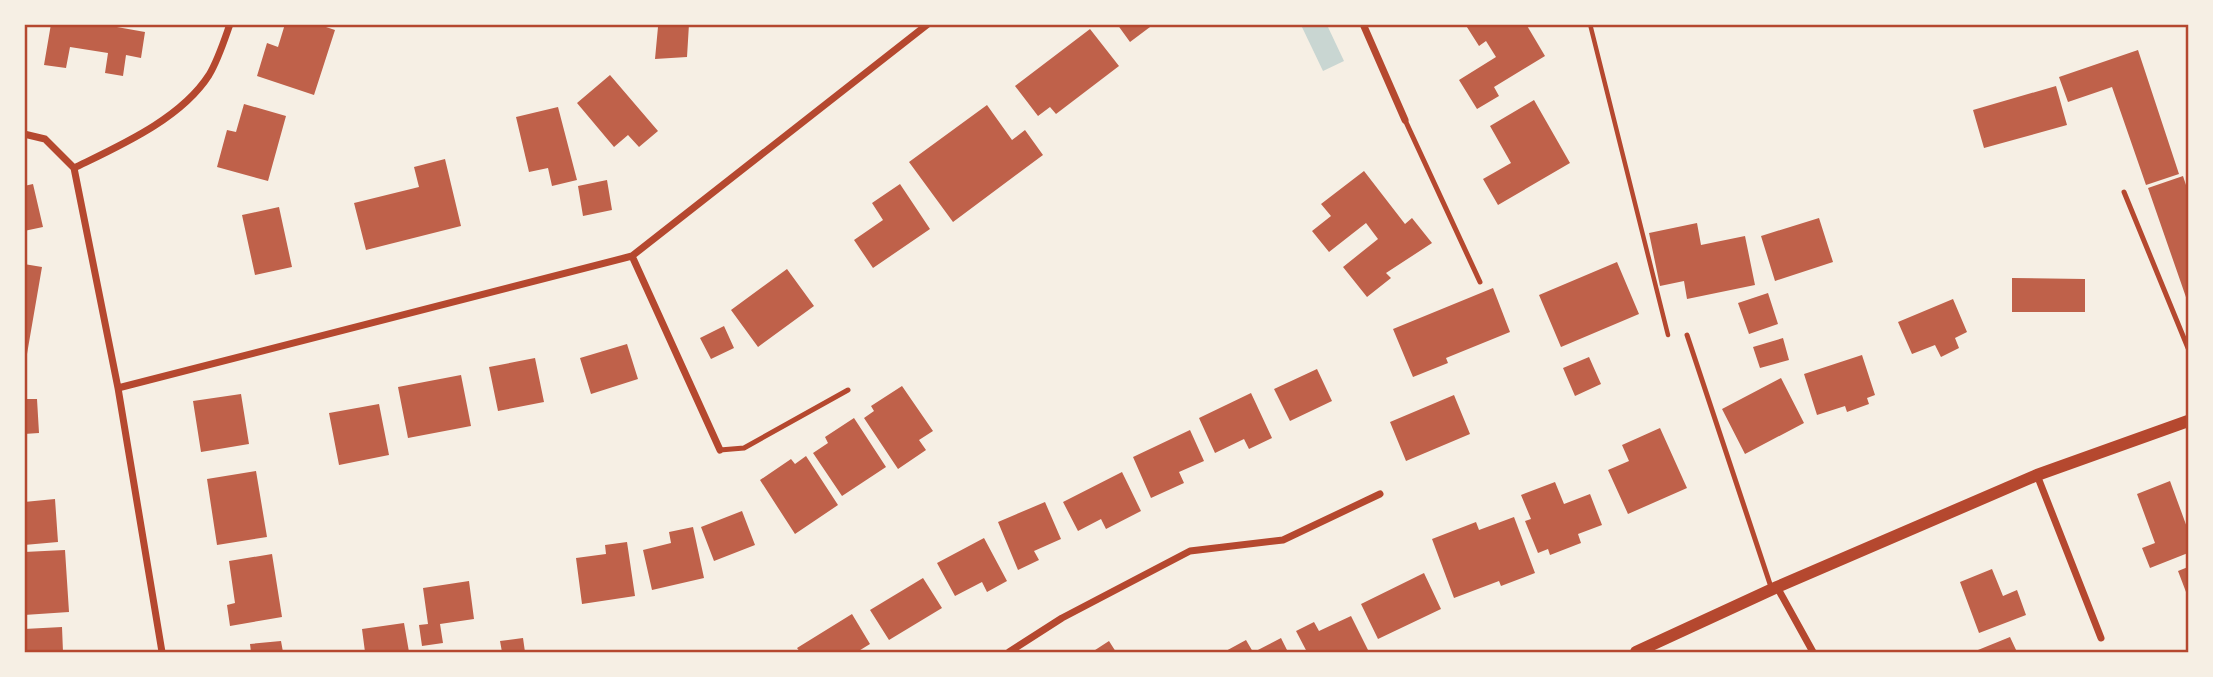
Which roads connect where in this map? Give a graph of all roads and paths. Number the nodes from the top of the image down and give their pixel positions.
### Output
1 (230, 24) edge
2 (928, 24) edge
3 (1363, 24) edge
4 (1590, 24) edge
5 (1405, 120) joint
6 (24, 134) edge
7 (74, 168) junction
8 (2124, 192) dead end
9 (632, 256) junction
10 (1480, 282) dead end
11 (1686, 335) dead end
12 (1670, 340) dead end
13 (2189, 348) edge
14 (118, 388) junction
15 (848, 390) dead end
16 (2189, 421) edge
17 (720, 450) joint
18 (2036, 475) junction
19 (1380, 494) dead end
20 (1774, 589) junction
21 (2101, 638) dead end
22 (162, 653) edge
23 (1009, 653) edge
24 (1636, 653) edge
25 (1813, 653) edge

1 - 7 street
2 - 9 street
3 - 5 street
4 - 12 path
5 - 10 lane
6 - 7 street
7 - 14 street
8 - 13 lane
9 - 14 street
9 - 17 street
11 - 20 lane
14 - 22 street
15 - 17 lane
16 - 18 street
18 - 20 street
18 - 21 street
19 - 23 street
20 - 24 street
20 - 25 street

